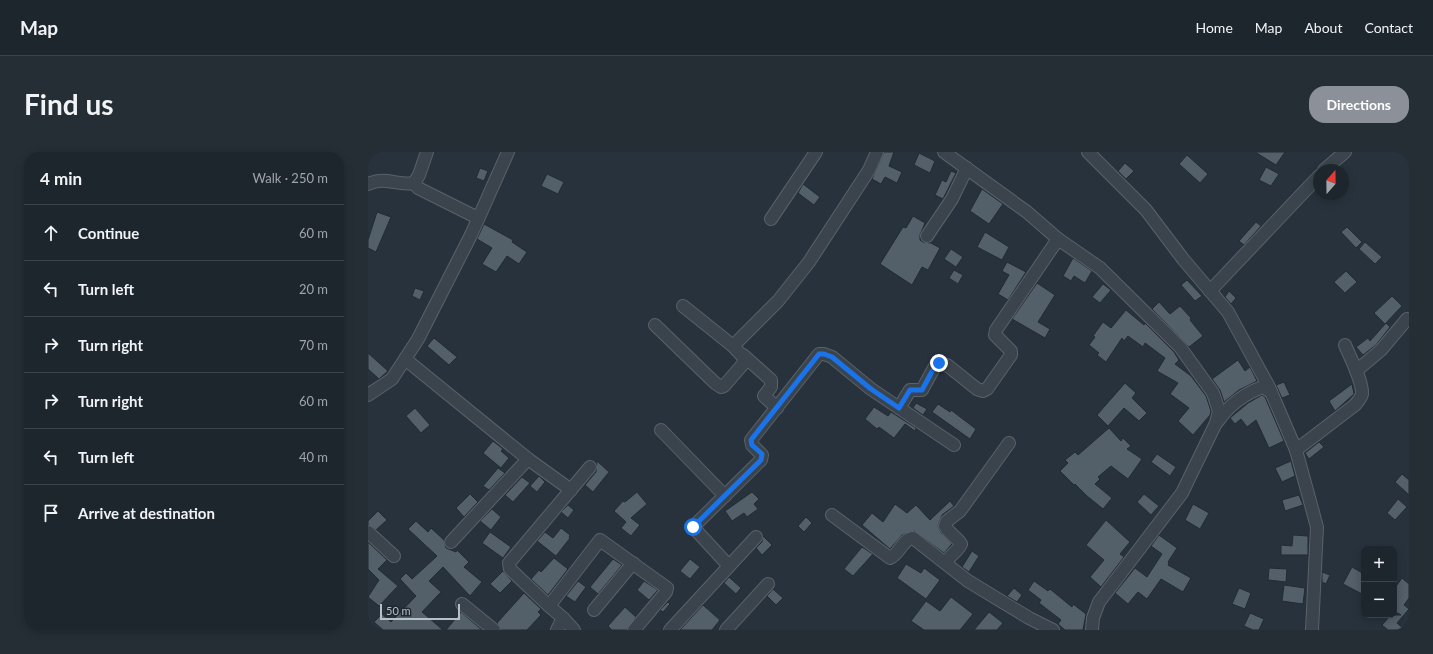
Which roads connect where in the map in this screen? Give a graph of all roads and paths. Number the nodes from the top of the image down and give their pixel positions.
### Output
1 (427, 152) edge
2 (508, 152) edge
3 (816, 152) edge
4 (877, 152) edge
5 (944, 152) edge
6 (1088, 152) edge
7 (1345, 152) edge
8 (1331, 164) edge
9 (967, 168) junction
10 (1313, 182) edge
11 (414, 183) junction
12 (368, 184) edge
13 (478, 218) junction
14 (771, 219) dead end
15 (927, 236) dead end
16 (1058, 239) junction
17 (1210, 291) junction
18 (683, 306) dead end
19 (1407, 319) dead end
20 (655, 325) dead end
21 (1346, 345) dead end
22 (732, 346) junction
23 (743, 355) junction
24 (405, 359) junction
25 (1356, 371) junction
26 (1271, 392) junction
27 (368, 395) edge
28 (777, 408) junction
29 (899, 408) junction
30 (1216, 423) junction
31 (662, 430) dead end
32 (1009, 443) dead end
33 (954, 444) dead end
34 (1296, 450) junction
35 (528, 459) junction
36 (590, 467) dead end
37 (571, 490) junction
38 (725, 496) junction
39 (832, 515) dead end
40 (368, 532) edge
41 (756, 537) dead end
42 (451, 542) dead end
43 (394, 556) dead end
44 (633, 563) junction
45 (946, 563) junction
46 (729, 566) junction
47 (768, 584) dead end
48 (462, 604) dead end
49 (549, 606) junction
50 (594, 610) dead end
51 (563, 618) junction
52 (494, 630) edge
53 (557, 630) edge
54 (574, 630) edge
55 (634, 630) edge
56 (670, 630) edge
57 (726, 630) edge
58 (1053, 630) edge
59 (1092, 630) edge
60 (1312, 630) edge

1 - 11 street
2 - 13 street
3 - 14 street
4 - 22 street
5 - 9 street
6 - 17 street
7 - 8 street
9 - 15 street
9 - 16 street
10 - 17 street
11 - 12 street
11 - 13 street
13 - 24 street
16 - 29 street
16 - 30 street
17 - 26 street
18 - 22 street
19 - 25 street
20 - 23 street
21 - 25 street
22 - 23 street
23 - 28 street
24 - 27 street
24 - 35 street
25 - 34 street
26 - 30 street
26 - 34 street
28 - 29 street
28 - 38 street
29 - 33 street
30 - 59 street
31 - 38 street
32 - 45 street
34 - 60 street
35 - 37 street
35 - 42 street
36 - 37 street
37 - 49 street
38 - 46 street
39 - 45 street
40 - 43 street
41 - 46 street
44 - 49 street
44 - 50 street
44 - 55 street
45 - 58 street
46 - 56 street
47 - 57 street
48 - 52 street
49 - 51 street
51 - 53 street
51 - 54 street

